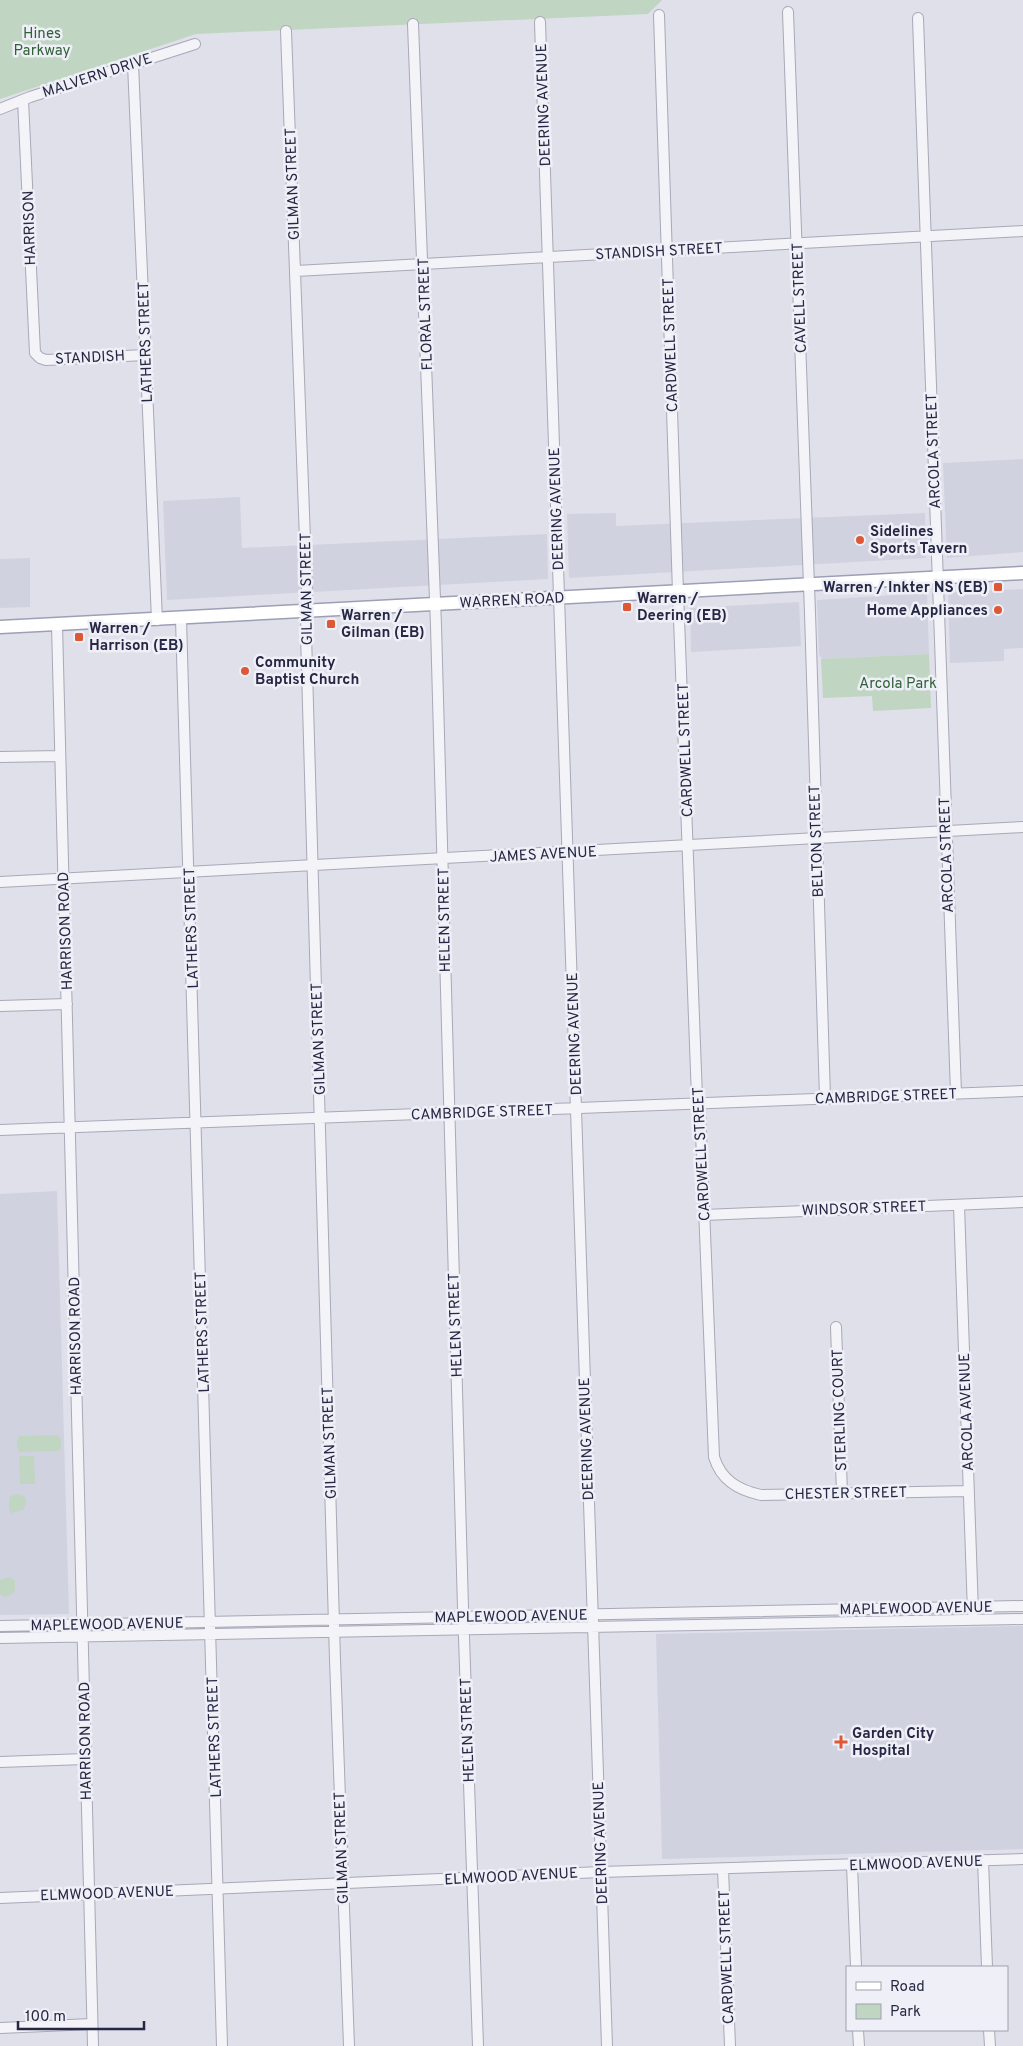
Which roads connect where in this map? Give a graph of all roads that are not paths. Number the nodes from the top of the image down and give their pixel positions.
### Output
1 (788, 12) dead end
2 (659, 15) dead end
3 (918, 18) dead end
4 (540, 22) dead end
5 (414, 24) dead end
6 (286, 31) dead end
7 (195, 44) dead end
8 (133, 64) junction
9 (23, 100) junction
10 (0, 109) edge
11 (1023, 231) edge
12 (927, 236) junction
13 (797, 243) junction
14 (667, 250) junction
15 (548, 257) junction
16 (423, 264) junction
17 (296, 271) junction
18 (145, 354) junction
19 (36, 355) joint
20 (1023, 573) edge
21 (936, 578) junction
22 (808, 584) junction
23 (678, 592) junction
24 (560, 598) junction
25 (435, 605) junction
26 (306, 612) junction
27 (181, 619) junction
28 (157, 620) junction
29 (57, 625) junction
30 (0, 627) edge
31 (60, 756) junction
32 (0, 758) edge
33 (1023, 827) edge
34 (945, 832) junction
35 (816, 839) junction
36 (688, 845) junction
37 (568, 852) junction
38 (442, 859) junction
39 (313, 866) junction
40 (189, 873) junction
41 (64, 880) junction
42 (0, 882) edge
43 (67, 1004) junction
44 (0, 1006) edge
45 (1023, 1090) edge
46 (956, 1093) junction
47 (825, 1098) junction
48 (699, 1103) junction
49 (576, 1108) junction
50 (449, 1114) junction
51 (320, 1118) junction
52 (196, 1123) junction
53 (71, 1128) junction
54 (0, 1130) edge
55 (1023, 1202) edge
56 (959, 1204) junction
57 (704, 1215) junction
58 (836, 1327) dead end
59 (726, 1480) joint
60 (969, 1490) junction
61 (842, 1493) junction
62 (1023, 1606) edge
63 (973, 1607) junction
64 (843, 1610) junction
65 (714, 1612) junction
66 (592, 1614) junction
67 (463, 1617) junction
68 (1023, 1618) edge
69 (334, 1619) junction
70 (973, 1619) junction
71 (844, 1620) junction
72 (210, 1621) junction
73 (714, 1623) junction
74 (83, 1624) junction
75 (0, 1626) edge
76 (594, 1627) junction
77 (464, 1629) junction
78 (334, 1631) junction
79 (211, 1634) junction
80 (83, 1636) junction
81 (0, 1638) edge
82 (85, 1759) junction
83 (0, 1762) edge
84 (1023, 1859) edge
85 (983, 1860) junction
86 (852, 1865) junction
87 (722, 1869) junction
88 (602, 1872) junction
89 (472, 1878) junction
90 (342, 1883) junction
91 (218, 1889) junction
92 (90, 1894) junction
93 (0, 1898) edge
94 (856, 1966) edge
95 (987, 1966) edge
96 (92, 2024) junction
97 (0, 2028) edge
98 (858, 2031) edge
99 (989, 2031) edge
100 (93, 2046) edge
101 (222, 2046) edge
102 (349, 2046) edge
103 (478, 2046) edge
104 (607, 2046) edge
105 (730, 2046) edge
106 (858, 2046) edge
107 (990, 2046) edge

1 - 13 street, CAVELL STREET
2 - 14 street, CARDWELL STREET
3 - 12 street, ARCOLA STREET
4 - 15 street, DEERING AVENUE
5 - 16 street, FLORAL STREET
6 - 17 street, GILMAN STREET
7 - 8 street, MALVERN DRIVE
8 - 9 street, MALVERN DRIVE
8 - 18 street, LATHERS STREET
9 - 10 street, MALVERN DRIVE
9 - 19 street, HARRISON
11 - 12 street, STANDISH STREET
12 - 13 street, STANDISH STREET
12 - 21 street, ARCOLA STREET
13 - 14 street, STANDISH STREET
13 - 22 street, CAVELL STREET
14 - 15 street, STANDISH STREET
14 - 23 street, CARDWELL STREET
15 - 16 street, STANDISH STREET
15 - 24 street, DEERING AVENUE
16 - 17 street, STANDISH STREET
16 - 25 street, FLORAL STREET
17 - 26 street, GILMAN STREET
18 - 19 street, STANDISH
18 - 28 street, LATHERS STREET
20 - 21 main road, WARREN ROAD
21 - 22 main road, WARREN ROAD
21 - 34 street, ARCOLA STREET
22 - 23 main road, WARREN ROAD
22 - 35 street, BELTON STREET
23 - 24 main road, WARREN ROAD
23 - 36 street, CARDWELL STREET
24 - 25 main road, WARREN ROAD
24 - 37 street, DEERING AVENUE
25 - 26 main road, WARREN ROAD
25 - 38 street, HELEN STREET
26 - 27 main road, WARREN ROAD
26 - 39 street, GILMAN STREET
27 - 28 main road, WARREN ROAD
27 - 40 street, LATHERS STREET
28 - 29 main road, WARREN ROAD
29 - 30 main road, WARREN ROAD
29 - 31 street, HARRISON ROAD
31 - 32 street
31 - 41 street, HARRISON ROAD
33 - 34 street, JAMES AVENUE
34 - 35 street, JAMES AVENUE
34 - 46 street, ARCOLA STREET
35 - 36 street, JAMES AVENUE
35 - 47 street, BELTON STREET
36 - 37 street, JAMES AVENUE
36 - 48 street, CARDWELL STREET
37 - 38 street, JAMES AVENUE
37 - 49 street, DEERING AVENUE
38 - 39 street, JAMES AVENUE
38 - 50 street, HELEN STREET
39 - 40 street, JAMES AVENUE
39 - 51 street, GILMAN STREET
40 - 41 street, JAMES AVENUE
40 - 52 street, LATHERS STREET
41 - 42 street, JAMES AVENUE
41 - 43 street, HARRISON ROAD
43 - 44 street
43 - 53 street, HARRISON ROAD
45 - 46 street, CAMBRIDGE STREET
46 - 47 street, CAMBRIDGE STREET
47 - 48 street, CAMBRIDGE STREET
48 - 49 street, CAMBRIDGE STREET
48 - 57 street, CARDWELL STREET
49 - 50 street, CAMBRIDGE STREET
49 - 66 street, DEERING AVENUE
50 - 51 street, CAMBRIDGE STREET
50 - 67 street, HELEN STREET
51 - 52 street, CAMBRIDGE STREET
51 - 69 street, GILMAN STREET
52 - 53 street, CAMBRIDGE STREET
52 - 72 street, LATHERS STREET
53 - 54 street, CAMBRIDGE STREET
53 - 74 street, HARRISON ROAD
55 - 56 street, WINDSOR STREET
56 - 57 street, WINDSOR STREET
56 - 60 street, ARCOLA AVENUE
57 - 59 street, CARDWELL STREET
58 - 61 street, STERLING COURT
59 - 61 street, CHESTER STREET
60 - 61 street, CHESTER STREET
60 - 63 street, ARCOLA AVENUE
62 - 63 street, MAPLEWOOD AVENUE
63 - 64 street, MAPLEWOOD AVENUE
63 - 70 street, ARCOLA AVENUE
64 - 65 street, MAPLEWOOD AVENUE
64 - 71 street
65 - 66 street, MAPLEWOOD AVENUE
65 - 73 street
66 - 67 street, MAPLEWOOD AVENUE
66 - 76 street, DEERING AVENUE
67 - 69 street, MAPLEWOOD AVENUE
67 - 77 street, HELEN STREET
68 - 70 street, MAPLEWOOD AVENUE
69 - 72 street, MAPLEWOOD AVENUE
69 - 78 street, GILMAN STREET
70 - 71 street, MAPLEWOOD AVENUE
71 - 73 street, MAPLEWOOD AVENUE
72 - 74 street, MAPLEWOOD AVENUE
72 - 79 street, LATHERS STREET
73 - 76 street, MAPLEWOOD AVENUE
74 - 75 street, MAPLEWOOD AVENUE
74 - 80 street, HARRISON ROAD
76 - 77 street, MAPLEWOOD AVENUE
76 - 88 street, DEERING AVENUE
77 - 78 street, MAPLEWOOD AVENUE
77 - 89 street, HELEN STREET
78 - 79 street, MAPLEWOOD AVENUE
78 - 90 street, GILMAN STREET
79 - 80 street, MAPLEWOOD AVENUE
79 - 91 street, LATHERS STREET
80 - 81 street, MAPLEWOOD AVENUE
80 - 82 street, HARRISON ROAD
82 - 83 street
82 - 92 street, HARRISON ROAD
84 - 85 street, ELMWOOD AVENUE
85 - 86 street, ELMWOOD AVENUE
85 - 95 street
86 - 87 street, ELMWOOD AVENUE
86 - 94 street
87 - 88 street, ELMWOOD AVENUE
87 - 105 street, CARDWELL STREET
88 - 89 street, ELMWOOD AVENUE
88 - 104 street, DEERING AVENUE
89 - 90 street, ELMWOOD AVENUE
89 - 103 street, HELEN STREET
90 - 91 street, ELMWOOD AVENUE
90 - 102 street, GILMAN STREET
91 - 92 street, ELMWOOD AVENUE
91 - 101 street, LATHERS STREET
92 - 93 street, ELMWOOD AVENUE
92 - 96 street, HARRISON ROAD
96 - 97 street
96 - 100 street, HARRISON ROAD
98 - 106 street
99 - 107 street

